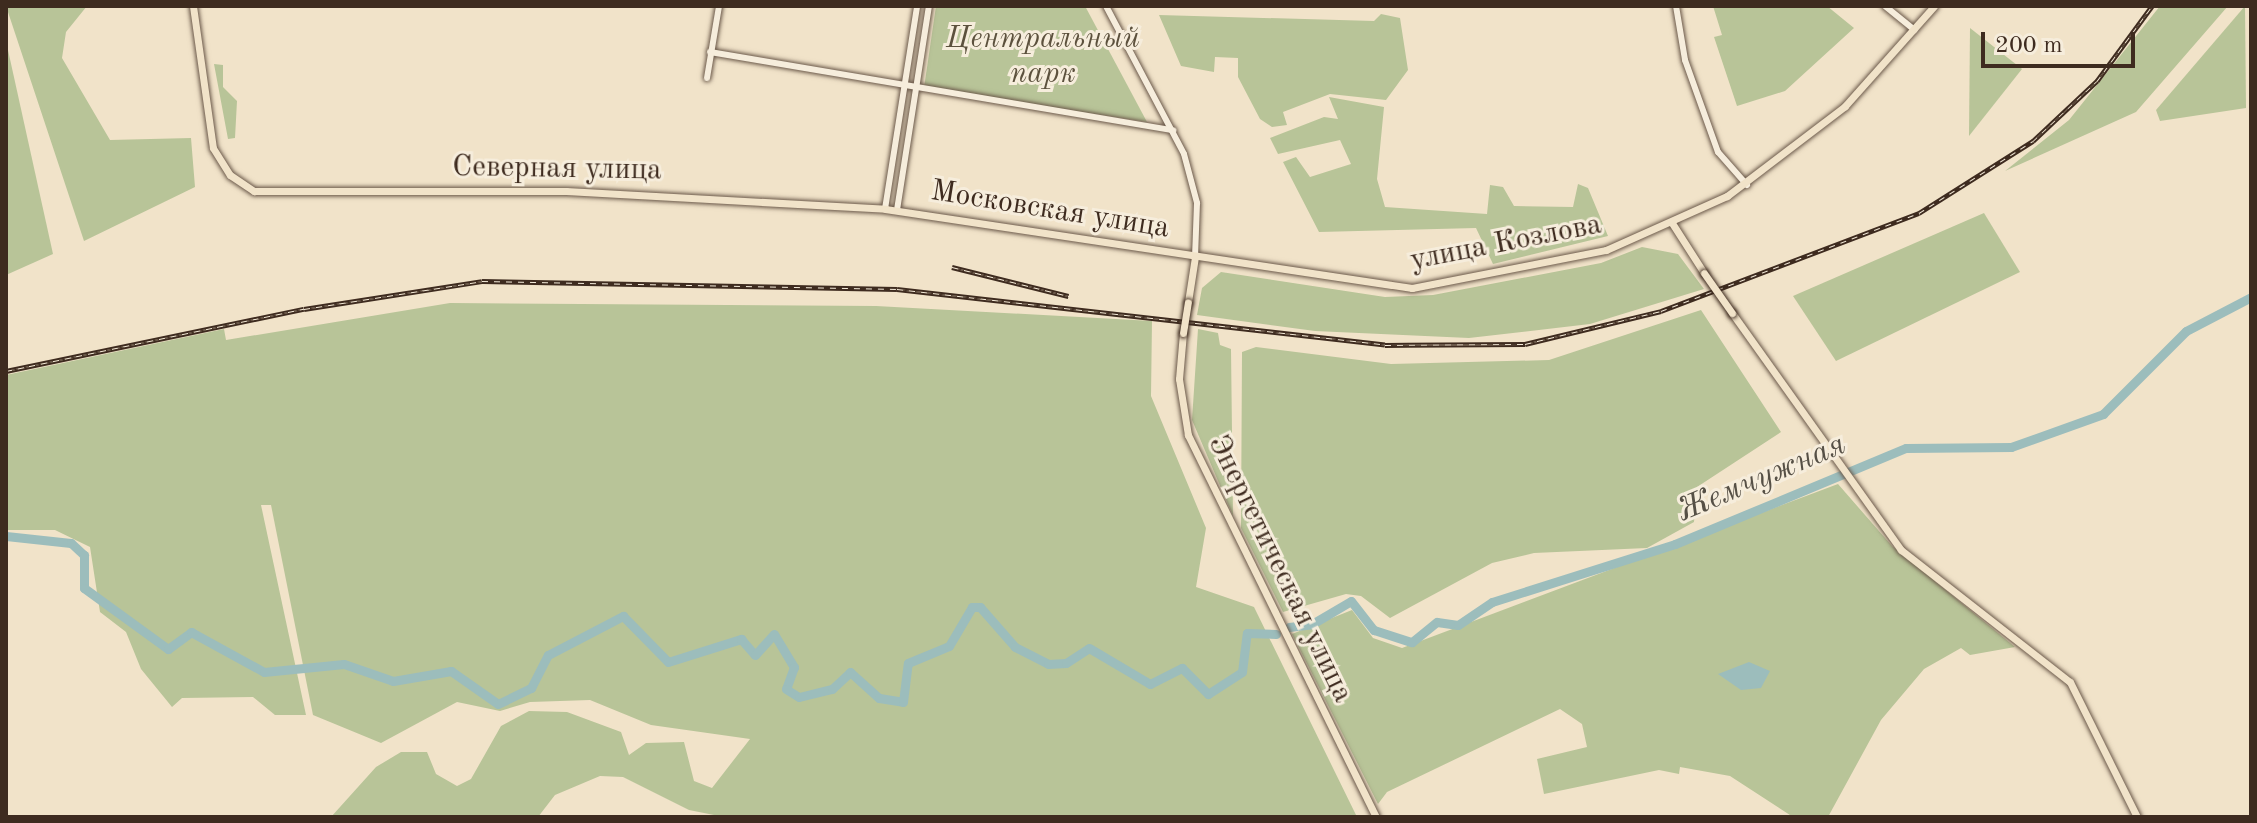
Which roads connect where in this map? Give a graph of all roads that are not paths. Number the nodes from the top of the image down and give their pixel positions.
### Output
1 (193, 6) edge
2 (719, 6) edge
3 (917, 6) edge
4 (929, 6) edge
5 (1106, 6) edge
6 (1676, 6) edge
7 (1885, 6) edge
8 (1934, 6) edge
9 (1915, 30) junction
10 (710, 52) junction
11 (707, 78) dead end
12 (904, 88) junction
13 (915, 90) junction
14 (1173, 130) junction
15 (1747, 185) junction
16 (885, 209) junction
17 (897, 210) junction
18 (1672, 223) junction
19 (1195, 257) junction
20 (1376, 817) edge
21 (2137, 817) edge

1 - 16 main road, Северная улица
2 - 10 street
3 - 12 street
4 - 13 street
5 - 14 street
6 - 15 street
7 - 9 street
8 - 9 main road, улица Козлова
9 - 15 main road, улица Козлова
10 - 11 street
10 - 12 street
12 - 13 street
12 - 16 street
13 - 14 street
13 - 17 street
14 - 19 street
15 - 18 main road, улица Козлова
16 - 17 main road, Северная улица
17 - 19 main road, Московская улица
18 - 19 main road, улица Козлова
18 - 21 main road, bridge
19 - 20 main road, Энергетическая улица, bridge

